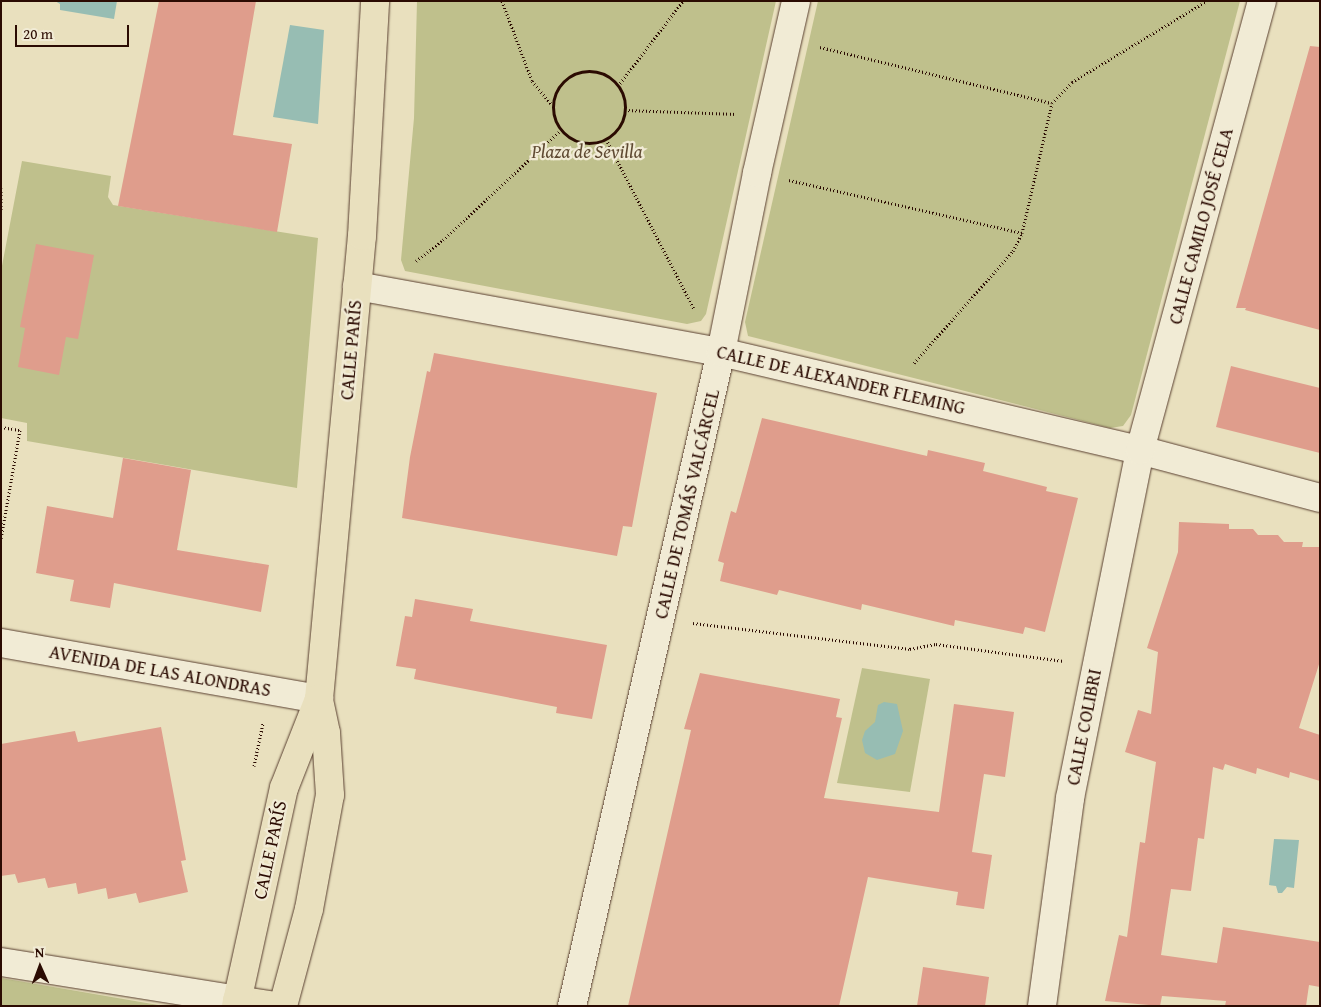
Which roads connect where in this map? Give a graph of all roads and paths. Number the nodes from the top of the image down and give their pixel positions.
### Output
1 (375, 1) edge
2 (502, 1) edge
3 (684, 1) edge
4 (796, 1) edge
5 (1207, 1) edge
6 (1262, 1) edge
7 (787, 39) junction
8 (618, 86) junction
9 (1052, 103) junction
10 (553, 105) junction
11 (625, 110) junction
12 (744, 114) dead end
13 (561, 130) junction
14 (606, 139) junction
15 (757, 173) junction
16 (1, 188) edge
17 (1, 212) edge
18 (1022, 233) junction
19 (412, 265) dead end
20 (357, 286) junction
21 (698, 316) dead end
22 (722, 352) junction
23 (890, 390) junction
24 (1, 427) edge
25 (1140, 450) junction
26 (1320, 498) edge
27 (1, 539) edge
28 (690, 623) dead end
29 (1, 644) edge
30 (1070, 662) dead end
31 (318, 698) junction
32 (1, 962) edge
33 (236, 1003) edge
34 (273, 1006) edge
35 (283, 1006) edge
36 (572, 1006) edge
37 (1042, 1006) edge

1 - 20 main road, CALLE PARÍS
2 - 10 path
3 - 8 path
4 - 7 street, CALLE DE TOMÁS VALCÁRCEL
5 - 9 path
6 - 25 street, CALLE CAMILO JOSÉ CELA
7 - 9 path
7 - 15 street, CALLE DE TOMÁS VALCÁRCEL
8 - 10 path
8 - 11 path
9 - 18 path
10 - 13 path
11 - 12 path
11 - 14 path
13 - 14 path
13 - 19 path
14 - 21 path
15 - 18 path
15 - 22 street, CALLE DE TOMÁS VALCÁRCEL
16 - 17 path
18 - 23 path
20 - 22 street, CALLE DE ALEXANDER FLEMING
20 - 31 main road, CALLE PARÍS
22 - 23 street, CALLE DE ALEXANDER FLEMING
22 - 36 street, CALLE DE TOMÁS VALCÁRCEL
23 - 25 street, CALLE DE ALEXANDER FLEMING
24 - 27 path
25 - 26 street, CALLE DE ALEXANDER FLEMING
25 - 37 street, CALLE COLIBRI
28 - 30 path
29 - 31 street, AVENIDA DE LAS ALONDRAS
31 - 33 main road, CALLE PARÍS
31 - 35 main road, CALLE PARÍS
32 - 33 street
33 - 34 main road

